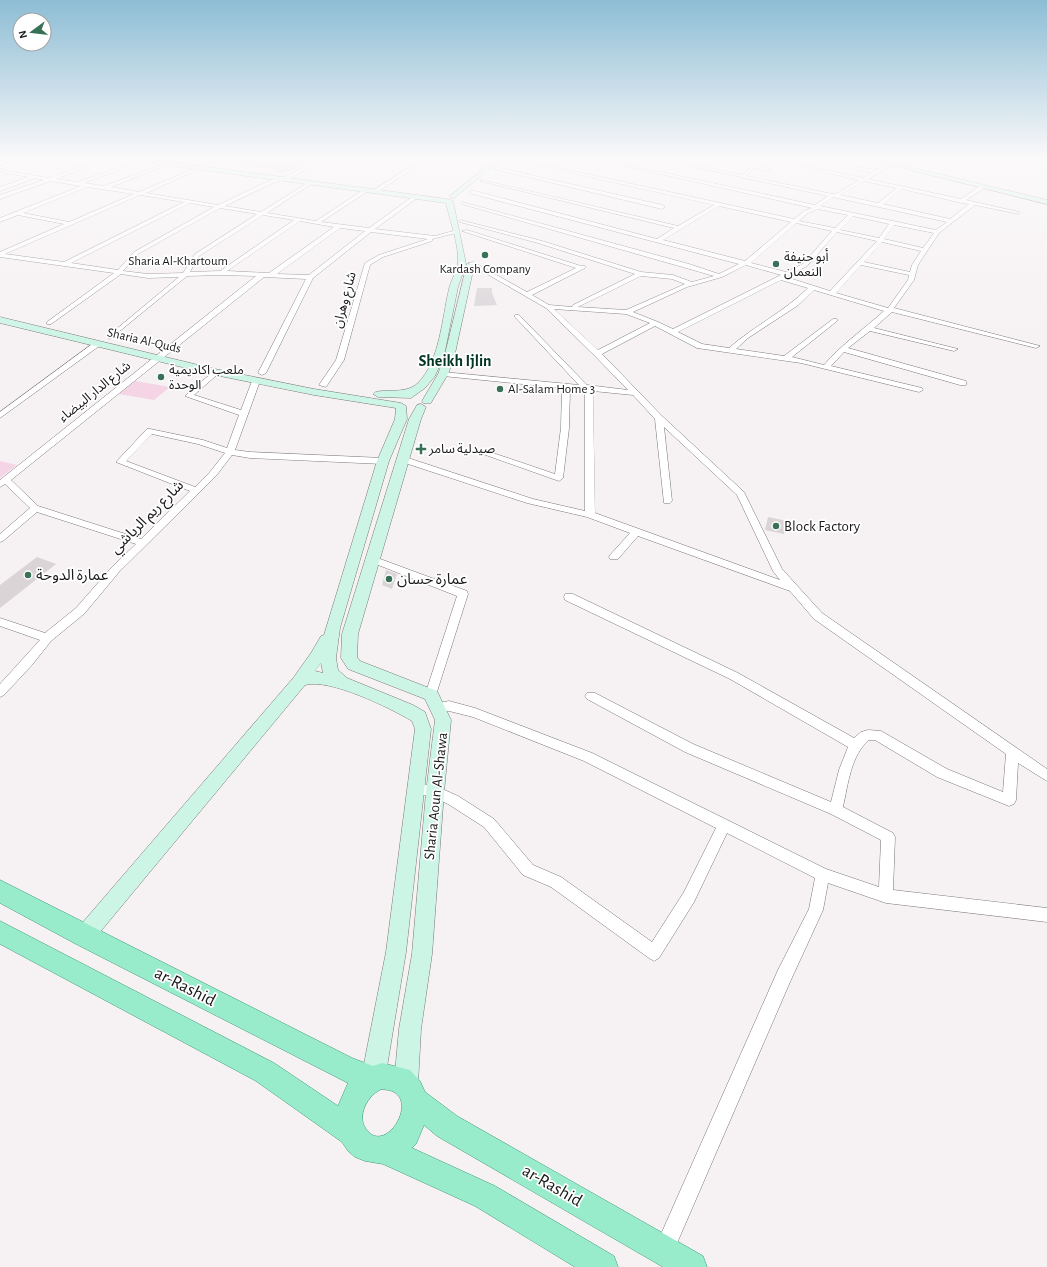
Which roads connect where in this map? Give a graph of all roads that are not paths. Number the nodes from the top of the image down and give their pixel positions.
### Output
1 (47, 219) edge
2 (82, 219) edge
3 (155, 219) edge
4 (197, 219) edge
5 (252, 219) edge
6 (300, 219) joint
7 (321, 219) edge
8 (385, 219) edge
9 (459, 219) edge
10 (522, 219) edge
11 (577, 219) edge
12 (643, 219) edge
13 (694, 219) edge
14 (782, 219) edge
15 (797, 219) edge
16 (847, 219) edge
17 (872, 219) edge
18 (948, 219) edge
19 (952, 220) joint
20 (462, 221) joint
21 (317, 222) junction
22 (794, 222) junction
23 (892, 223) junction
24 (71, 224) junction
25 (338, 226) junction
26 (680, 228) junction
27 (370, 230) junction
28 (562, 230) junction
29 (836, 230) junction
30 (461, 232) junction
31 (937, 232) junction
32 (435, 238) junction
33 (659, 240) junction
34 (880, 240) junction
35 (540, 242) junction
36 (925, 250) junction
37 (0, 254) edge
38 (598, 260) junction
39 (748, 262) junction
40 (471, 263) junction
41 (860, 263) junction
42 (63, 265) junction
43 (581, 268) junction
44 (118, 273) junction
45 (221, 273) junction
46 (640, 274) junction
47 (786, 274) junction
48 (912, 274) junction
49 (185, 275) junction
50 (262, 275) junction
51 (271, 275) junction
52 (720, 276) junction
53 (310, 277) junction
54 (779, 277) junction
55 (692, 284) junction
56 (812, 288) junction
57 (832, 293) junction
58 (527, 295) junction
59 (548, 307) junction
60 (571, 308) junction
61 (890, 310) junction
62 (0, 311) edge
63 (627, 312) junction
64 (518, 316) dead end
65 (0, 320) edge
66 (835, 320) dead end
67 (49, 323) junction
68 (656, 323) junction
69 (869, 329) junction
70 (673, 332) junction
71 (110, 337) junction
72 (98, 344) junction
73 (1036, 346) dead end
74 (842, 349) junction
75 (954, 349) dead end
76 (166, 351) junction
77 (730, 351) junction
78 (597, 353) junction
79 (157, 358) junction
80 (785, 359) junction
81 (827, 366) junction
82 (215, 372) junction
83 (443, 374) junction
84 (259, 377) junction
85 (963, 383) dead end
86 (323, 385) junction
87 (566, 385) junction
88 (587, 387) junction
89 (919, 390) dead end
90 (634, 393) junction
91 (401, 401) junction
92 (424, 404) junction
93 (244, 414) junction
94 (0, 416) edge
95 (659, 418) junction
96 (230, 452) junction
97 (484, 453) dead end
98 (402, 459) junction
99 (383, 460) junction
100 (3, 482) edge
101 (195, 490) junction
102 (668, 501) dead end
103 (35, 508) junction
104 (590, 515) junction
105 (636, 532) junction
106 (0, 539) edge
107 (142, 543) junction
108 (614, 557) dead end
109 (372, 558) junction
110 (794, 589) junction
111 (569, 597) dead end
112 (0, 622) edge
113 (333, 628) junction
114 (47, 638) junction
115 (300, 681) junction
116 (341, 682) junction
117 (0, 692) edge
118 (591, 696) dead end
119 (434, 701) junction
120 (857, 746) junction
121 (1013, 751) junction
122 (1047, 776) edge
123 (415, 788) junction
124 (435, 792) junction
125 (836, 810) junction
126 (724, 825) junction
127 (822, 875) junction
128 (0, 890) edge
129 (886, 896) junction
130 (1047, 915) edge
131 (0, 932) edge
132 (84, 936) junction
133 (372, 1079) junction
134 (411, 1092) junction
135 (353, 1133) junction
136 (384, 1150) junction
137 (663, 1251) junction
138 (603, 1267) edge
139 (692, 1267) edge

1 - 24 street
2 - 24 street
3 - 42 street
4 - 44 street
5 - 49 street
6 - 21 street
6 - 45 street
7 - 21 street
8 - 27 street, شارع ريم الرياشي
9 - 30 main road, Sharia Aoun Al-Shawa
10 - 28 street
11 - 33 street
12 - 26 street
13 - 26 street
14 - 22 street
15 - 22 street
16 - 29 street
17 - 23 street
18 - 19 street
19 - 31 street
20 - 30 main road, Sharia Aoun Al-Shawa
20 - 35 street
21 - 25 street
22 - 29 street
22 - 39 street
23 - 31 street
23 - 34 street
24 - 37 street
25 - 27 street
25 - 51 street
26 - 33 street
27 - 32 street
27 - 53 street, شارع ريم الرياشي
28 - 35 street
28 - 52 street
29 - 34 street
29 - 47 street
30 - 32 street
30 - 40 main road, Sharia Aoun Al-Shawa
30 - 43 street
30 - 91 main road, Sharia Aoun Al-Shawa
31 - 36 street
32 - 86 street, شارع وهران
33 - 39 street
34 - 36 street
34 - 41 street
35 - 38 street
36 - 48 street
37 - 42 street, Sharia Al-Khartoum
38 - 43 street
38 - 46 street
39 - 47 street
39 - 52 street
40 - 58 street
40 - 83 main road, Sharia Aoun Al-Shawa
41 - 48 street
41 - 57 street
42 - 44 street, Sharia Al-Khartoum
43 - 58 street
44 - 49 street, Sharia Al-Khartoum
44 - 67 street
45 - 49 street, Sharia Al-Khartoum
45 - 50 street, Sharia Al-Khartoum
46 - 55 street
46 - 60 street
47 - 54 street
48 - 61 street
49 - 71 street
50 - 51 street, Sharia Al-Khartoum
50 - 76 street, شارع الدار البيضاء
51 - 53 street, Sharia Al-Khartoum
52 - 55 street
53 - 84 street, شارع ريم الرياشي
54 - 56 street
54 - 70 street
55 - 63 street
56 - 57 street
56 - 77 street
57 - 61 street
58 - 59 street
59 - 60 street
59 - 78 street
60 - 63 street
61 - 69 street
61 - 73 street
62 - 67 main road, Sharia Al-Quds
63 - 68 street
64 - 88 street
65 - 72 main road, Sharia Al-Quds
66 - 80 street
67 - 71 main road, Sharia Al-Quds
68 - 70 street
68 - 78 street
69 - 74 street
69 - 75 street
70 - 77 street
71 - 76 main road, Sharia Al-Quds
72 - 79 main road, Sharia Al-Quds
72 - 94 street
74 - 81 street
74 - 85 street
76 - 79 street, شارع الدار البيضاء
76 - 84 main road, Sharia Al-Quds
77 - 80 street
78 - 90 street
79 - 82 main road, Sharia Al-Quds
79 - 100 street, شارع الدار البيضاء
80 - 81 street
81 - 89 street
82 - 84 main road, Sharia Al-Quds
82 - 93 street
83 - 87 street
83 - 92 main road, Sharia Aoun Al-Shawa
84 - 86 main road, Sharia Al-Quds
84 - 91 main road, Sharia Al-Quds
84 - 93 street, شارع ريم الرياشي
86 - 91 main road, Sharia Al-Quds
87 - 88 street
87 - 97 street
88 - 90 street
88 - 104 street
90 - 95 street
91 - 92 main road
91 - 99 main road, Sharia Aoun Al-Shawa
92 - 98 main road, Sharia Aoun Al-Shawa
93 - 96 street, شارع ريم الرياشي
95 - 102 street
95 - 110 street
96 - 99 street
96 - 101 street, شارع ريم الرياشي
96 - 101 street
98 - 104 street
98 - 109 main road, Sharia Aoun Al-Shawa
99 - 113 main road, Sharia Aoun Al-Shawa
100 - 103 street
101 - 107 street, شارع ريم الرياشي
103 - 106 street
103 - 107 street
104 - 105 street
105 - 108 street
105 - 110 street
107 - 114 street, شارع ريم الرياشي
109 - 119 main road, Sharia Aoun Al-Shawa
109 - 119 street
110 - 121 street
111 - 120 street
112 - 114 street
113 - 115 main road, Sharia Aoun Al-Shawa
113 - 116 main road, Sharia Aoun Al-Shawa
114 - 117 street, شارع ريم الرياشي
115 - 116 main road, Sharia Aoun Al-Shawa
115 - 132 main road, Sharia Aoun Al-Shawa
116 - 123 main road, Sharia Aoun Al-Shawa
118 - 125 street
119 - 124 main road, Sharia Aoun Al-Shawa
119 - 126 street
120 - 121 street
120 - 125 street
121 - 122 street
123 - 124 street
123 - 133 main road, Sharia Aoun Al-Shawa
124 - 126 street
124 - 134 main road, Sharia Aoun Al-Shawa
125 - 129 street
126 - 127 street
127 - 129 street
127 - 137 street
128 - 132 main road, ar-Rashid
129 - 130 street
131 - 135 main road
132 - 133 main road, ar-Rashid
133 - 134 main road
133 - 135 main road
134 - 136 main road
134 - 137 main road, ar-Rashid
135 - 136 main road
136 - 138 main road
137 - 139 main road, ar-Rashid

